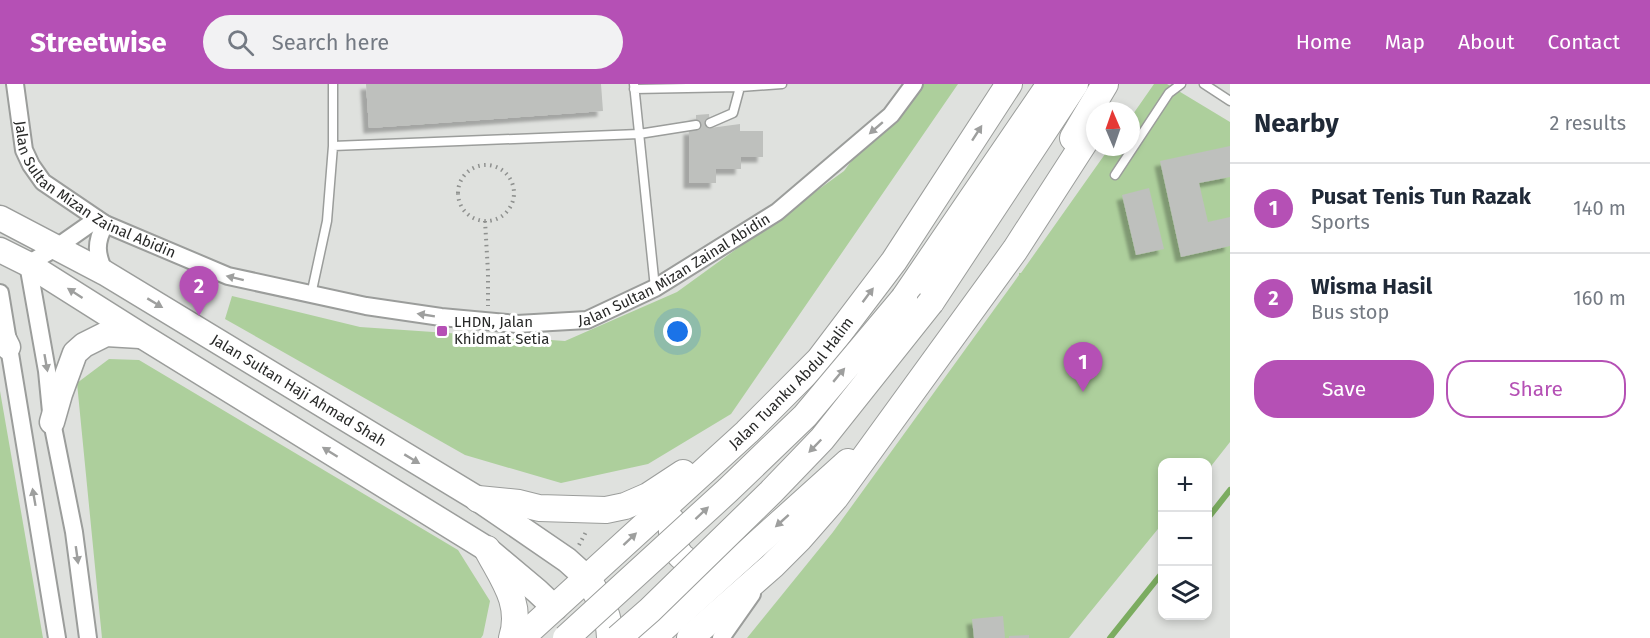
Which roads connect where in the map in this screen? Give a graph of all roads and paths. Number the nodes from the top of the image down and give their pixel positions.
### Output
1 (15, 84) edge
2 (333, 84) edge
3 (782, 84) edge
4 (914, 84) edge
5 (1009, 84) edge
6 (1031, 84) edge
7 (1050, 84) edge
8 (1075, 84) edge
9 (1105, 84) edge
10 (1122, 84) edge
11 (1181, 84) edge
12 (1204, 84) edge
13 (634, 86) edge
14 (740, 87) junction
15 (1230, 101) edge
16 (1110, 102) edge
17 (710, 123) dead end
18 (696, 125) dead end
19 (639, 134) junction
20 (1086, 140) edge
21 (333, 146) junction
22 (1115, 174) dead end
23 (0, 218) edge
24 (101, 221) junction
25 (485, 221) junction
26 (945, 238) junction
27 (57, 247) junction
28 (0, 250) edge
29 (1015, 250) junction
30 (28, 264) junction
31 (105, 273) junction
32 (655, 288) junction
33 (489, 291) dead end
34 (0, 292) edge
35 (311, 295) junction
36 (142, 336) junction
37 (4, 339) edge
38 (52, 422) junction
39 (888, 426) junction
40 (747, 432) junction
41 (691, 483) junction
42 (478, 499) junction
43 (754, 547) junction
44 (487, 549) junction
45 (772, 566) junction
46 (587, 578) junction
47 (555, 608) junction
48 (57, 638) edge
49 (88, 638) edge
50 (512, 638) edge
51 (521, 638) edge
52 (566, 638) edge
53 (603, 638) edge
54 (610, 638) edge
55 (618, 638) edge
56 (624, 638) edge
57 (690, 638) edge
58 (721, 638) edge

1 - 24 street, Jalan Sultan Mizan Zainal Abidin
2 - 21 lane
3 - 14 lane
4 -> 32 street, Jalan Sultan Mizan Zainal Abidin
40 -> 5 main road, Jalan Tuanku Abdul Halim
6 - 26 main road
7 - 26 main road, Jalan Tuanku Abdul Halim
8 -> 55 main road, bridge
9 - 29 main road
10 - 16 main road
11 - 22 lane
12 - 15 lane
13 - 14 lane
13 - 19 lane
14 - 17 lane
18 - 19 lane
19 - 21 lane
19 - 32 lane
20 - 29 main road
21 - 35 lane
23 - 27 street, Jalan Sultan Haji Ahmad Shah
24 - 27 street
24 - 31 street
35 -> 24 street, Jalan Sultan Mizan Zainal Abidin
25 - 25 path
25 - 33 path
52 -> 26 main road, Jalan Tuanku Abdul Halim, bridge
27 - 30 street
27 - 31 street, Jalan Sultan Haji Ahmad Shah
28 - 30 street
29 - 39 main road
36 -> 30 street
30 -> 38 street
31 -> 42 street, Jalan Sultan Haji Ahmad Shah
32 -> 35 street, Jalan Sultan Mizan Zainal Abidin
34 - 37 street
36 - 38 street
44 -> 36 street
48 -> 37 street
38 -> 49 street
39 -> 43 main road
39 - 45 main road
40 - 41 main road, Jalan Tuanku Abdul Halim
40 - 42 main road
41 - 43 main road
46 -> 41 main road, Jalan Tuanku Abdul Halim
42 - 46 street, Jalan Sultan Haji Ahmad Shah
43 - 56 main road
44 - 47 street
44 - 50 main road
45 - 57 main road
45 - 58 street
46 - 47 main road, Jalan Tuanku Abdul Halim
46 - 54 main road
47 - 51 main road, Jalan Tuanku Abdul Halim
47 - 53 main road

